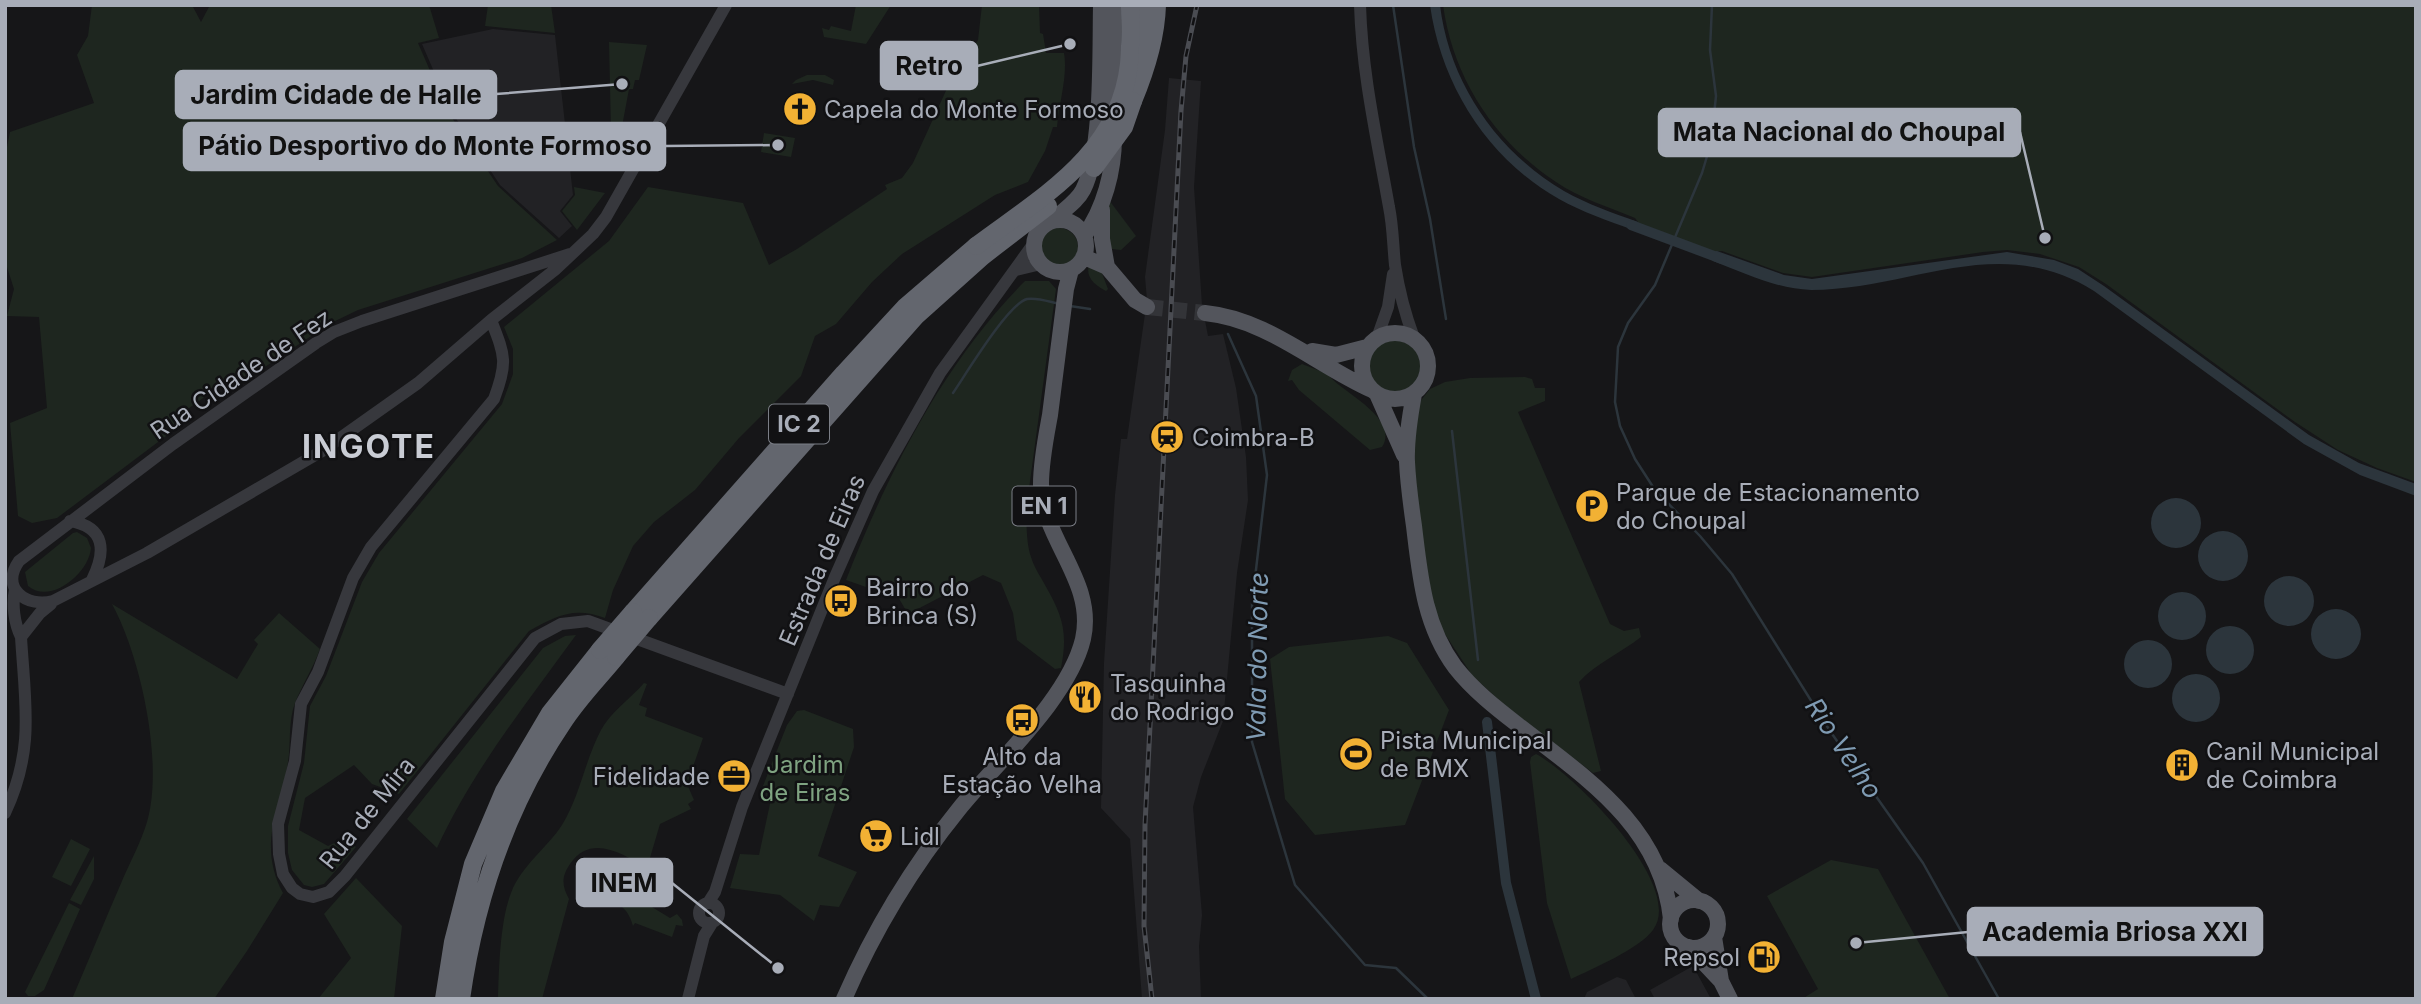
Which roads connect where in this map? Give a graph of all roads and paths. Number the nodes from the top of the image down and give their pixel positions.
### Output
1 (726, 5) edge
2 (1101, 5) edge
3 (1113, 5) edge
4 (1130, 5) edge
5 (1140, 5) edge
6 (1157, 5) edge
7 (1360, 5) edge
8 (1133, 101) junction
9 (1102, 203) junction
10 (1052, 221) junction
11 (1034, 243) junction
12 (1085, 245) junction
13 (979, 251) junction
14 (570, 254) junction
15 (1106, 262) junction
16 (1041, 264) junction
17 (1395, 264) junction
18 (1016, 270) junction
19 (1065, 271) junction
20 (1147, 307) tunnel mouth
21 (1205, 313) tunnel mouth
22 (491, 320) junction
23 (1414, 338) junction
24 (1372, 343) junction
25 (1298, 348) junction
26 (1374, 392) junction
27 (1414, 394) junction
28 (1406, 461) junction
29 (70, 521) junction
30 (92, 580) junction
31 (15, 589) junction
32 (53, 601) junction
33 (21, 637) junction
34 (608, 654) junction
35 (788, 694) junction
36 (5, 813) edge
37 (1659, 868) junction
38 (1699, 901) junction
39 (1671, 919) junction
40 (1714, 937) junction
41 (1689, 947) junction
42 (1721, 981) junction
43 (444, 999) edge
44 (461, 999) edge
45 (688, 999) edge
46 (844, 999) edge
47 (1730, 999) edge

1 - 14 street
2 - 10 main road
3 - 9 main road
4 - 13 highway, IC 2, bridge
5 - 8 highway, IC 2
6 - 8 highway
7 - 17 street
8 - 13 highway, IC 2, bridge
9 - 12 main road
9 - 15 main road
10 - 11 main road
10 - 12 main road
11 - 16 main road
11 - 18 street, Estrada de Eiras
12 - 15 main road
12 - 19 main road
13 - 34 highway, IC 2, bridge
14 - 22 street
14 - 29 street, Rua Cidade de Fez
15 - 20 main road
16 - 18 street
16 - 19 main road
17 - 23 street
17 - 24 street
18 - 35 street, Estrada de Eiras
19 - 46 main road, EN 1
21 - 25 main road
22 - 30 street
22 - 35 street, Rua de Mira
23 - 24 main road
23 - 27 main road
24 - 25 main road
24 - 26 main road
25 - 26 main road
26 - 27 main road
26 - 28 main road
27 - 28 main road
28 - 37 main road
29 - 30 street
29 - 31 street
30 - 32 street
31 - 32 street
31 - 33 street
32 - 33 street
33 - 36 street
34 - 43 highway, IC 2
34 - 44 highway, IC 2
35 - 45 street, Estrada de Eiras
37 - 38 main road
37 - 39 main road
38 - 39 main road
38 - 40 main road
39 - 41 main road
40 - 41 main road
40 - 42 main road
41 - 42 main road
42 - 47 main road

